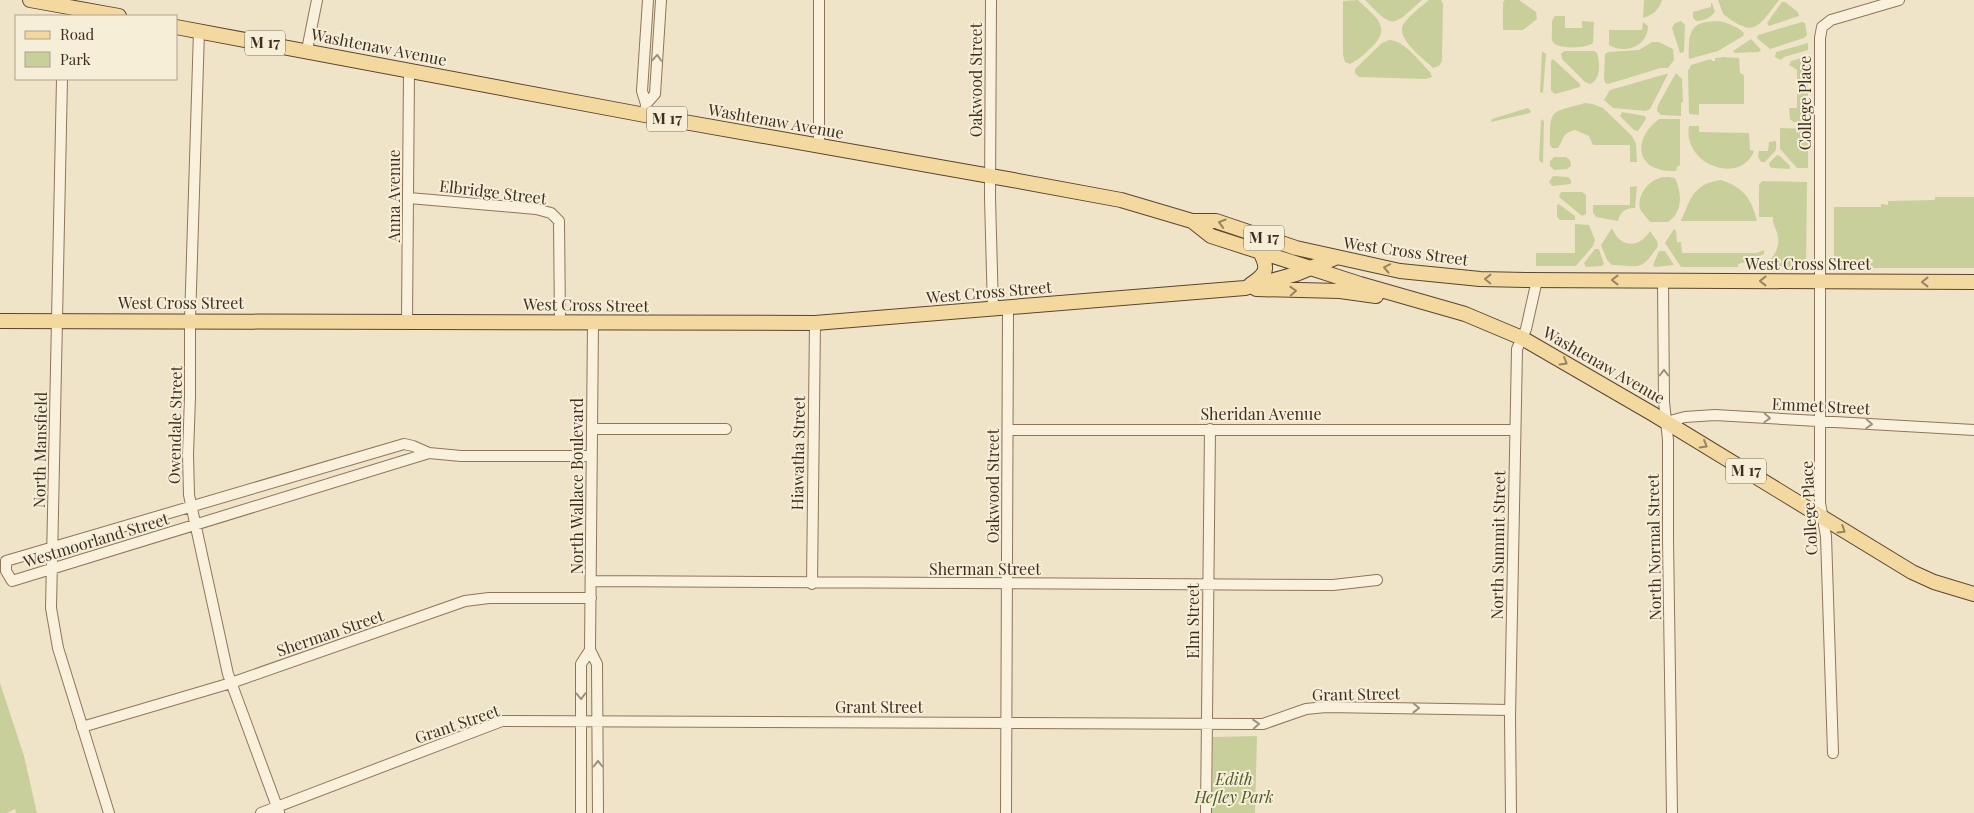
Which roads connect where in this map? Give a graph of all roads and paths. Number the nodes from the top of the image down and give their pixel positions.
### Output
1 (30, 0) edge
2 (317, 0) edge
3 (648, 0) edge
4 (661, 0) edge
5 (819, 0) edge
6 (991, 0) edge
7 (1899, 0) edge
8 (74, 8) edge
9 (113, 15) edge
10 (178, 27) edge
11 (199, 31) junction
12 (307, 50) junction
13 (409, 71) junction
14 (62, 80) edge
15 (646, 110) junction
16 (819, 146) junction
17 (991, 176) junction
18 (409, 198) junction
19 (1192, 221) junction
20 (1260, 252) junction
21 (1335, 258) junction
22 (1312, 268) junction
23 (1537, 280) junction
24 (1664, 281) junction
25 (1820, 281) junction
26 (1974, 282) edge
27 (1245, 288) junction
28 (1436, 306) junction
29 (1008, 308) junction
30 (993, 309) junction
31 (57, 320) junction
32 (407, 320) junction
33 (0, 321) edge
34 (190, 321) junction
35 (560, 322) junction
36 (593, 322) junction
37 (815, 323) junction
38 (1522, 338) junction
39 (1821, 421) junction
40 (1666, 422) junction
41 (592, 429) junction
42 (726, 429) dead end
43 (1210, 429) junction
44 (1009, 430) junction
45 (1514, 430) junction
46 (1974, 430) edge
47 (429, 453) junction
48 (591, 456) junction
49 (191, 507) junction
50 (1822, 518) junction
51 (194, 526) junction
52 (53, 548) junction
53 (52, 569) junction
54 (1378, 580) dead end
55 (592, 581) junction
56 (812, 584) junction
57 (1008, 584) junction
58 (1208, 584) junction
59 (1974, 594) edge
60 (591, 598) junction
61 (590, 650) junction
62 (231, 684) junction
63 (1510, 710) junction
64 (581, 722) junction
65 (598, 722) junction
66 (1006, 723) junction
67 (1207, 724) junction
68 (82, 727) junction
69 (1833, 753) dead end
70 (278, 810) edge
71 (109, 813) edge
72 (261, 813) edge
73 (581, 813) edge
74 (598, 813) edge
75 (1006, 813) edge
76 (1206, 813) edge
77 (1511, 813) edge
78 (1672, 813) edge

1 - 8 main road
2 - 12 street
3 - 15 street
15 -> 4 street
5 - 16 street
6 - 17 street, Oakwood Street
7 - 25 street, College Place
8 - 9 main road
10 - 11 main road, Washtenaw Avenue / M 17
11 - 12 main road, Washtenaw Avenue / M 17
11 - 34 street, Owendale Street
12 - 13 main road, Washtenaw Avenue / M 17
13 - 15 main road, Washtenaw Avenue / M 17
13 - 18 street, Anna Avenue
14 - 31 street, North Mansfield
15 - 16 main road, Washtenaw Avenue / M 17
16 - 17 main road, Washtenaw Avenue / M 17
17 - 19 main road, Washtenaw Avenue / M 17
17 - 30 street, Oakwood Street
18 - 32 street, Anna Avenue
18 - 35 street, Elbridge Street
19 - 20 main road, Washtenaw Avenue / M 17
21 -> 19 main road, Washtenaw Avenue / M 17
20 - 22 main road, Washtenaw Avenue / M 17
20 - 27 main road
21 - 22 main road, West Cross Street
23 -> 21 main road, West Cross Street / M 17
22 - 27 main road, West Cross Street
22 - 28 main road, Washtenaw Avenue / M 17
24 -> 23 main road, West Cross Street / M 17
23 - 38 street, North Summit Street
25 -> 24 main road, West Cross Street / M 17
40 -> 24 street, North Normal Street
26 -> 25 main road, West Cross Street / M 17
25 - 39 street, College Place
27 -> 28 main road
27 - 29 main road, West Cross Street
28 - 38 main road, Washtenaw Avenue / M 17
29 - 30 main road, West Cross Street
29 - 44 street, Oakwood Street
30 - 37 main road, West Cross Street
31 - 33 main road, West Cross Street
31 - 34 main road, West Cross Street
31 - 52 street, North Mansfield
32 - 34 main road, West Cross Street
32 - 35 main road, West Cross Street
34 - 49 street, Owendale Street
35 - 36 main road, West Cross Street
36 - 37 main road, West Cross Street
36 - 41 street, North Wallace Boulevard
37 - 56 street, Hiawatha Street
38 -> 40 main road, Washtenaw Avenue / M 17
38 - 45 street, North Summit Street
40 -> 39 street, Emmet Street
39 -> 46 street, Emmet Street
39 - 50 street, College Place
40 -> 50 main road, Washtenaw Avenue / M 17
40 - 78 street, North Normal Street
41 - 42 street
41 - 48 street, North Wallace Boulevard
43 - 44 street, Sheridan Avenue
43 - 45 street, Sheridan Avenue
43 - 58 street, Elm Street
44 - 57 street, Oakwood Street
45 - 63 street, North Summit Street
47 - 48 street, Westmoorland Street
47 - 49 street, Westmoorland Street
47 - 51 street, Westmoorland Street
48 - 55 street, North Wallace Boulevard
49 - 51 street, Owendale Street
49 - 52 street, Westmoorland Street
50 -> 59 main road, Washtenaw Avenue / M 17
50 - 69 street, College Place
51 - 53 street, Westmoorland Street
51 - 62 street, Owendale Street
52 - 53 street, North Mansfield
52 - 53 street, Westmoorland Street
53 - 68 street, North Mansfield
54 - 58 street, Sherman Street
55 - 56 street, Sherman Street
55 - 60 street, North Wallace Boulevard
56 - 57 street, Sherman Street
57 - 58 street, Sherman Street
57 - 66 street, Oakwood Street
58 - 67 street, Elm Street
60 - 61 street, North Wallace Boulevard
60 - 62 street, Sherman Street
61 -> 64 street, North Wallace Boulevard
61 - 65 street, North Wallace Boulevard
62 - 68 street, Sherman Street
62 - 70 street, Owendale Street
67 -> 63 street, Grant Street
63 - 77 street, North Summit Street
64 - 65 street, Grant Street
64 - 70 street, Grant Street
64 - 73 street, North Wallace Boulevard
65 - 66 street, Grant Street
74 -> 65 street, North Wallace Boulevard
66 - 67 street, Grant Street
66 - 75 street, Oakwood Street
67 - 76 street, Elm Street
68 - 71 street, North Mansfield
70 - 72 street, Grant Street

